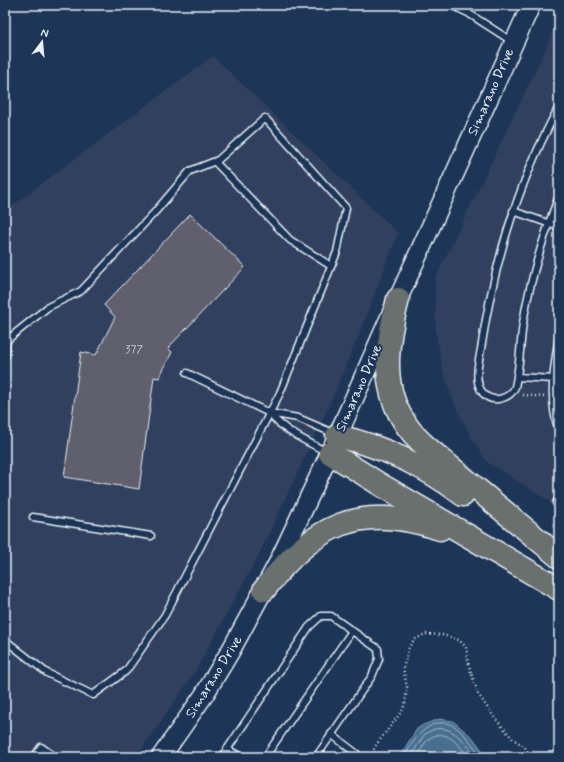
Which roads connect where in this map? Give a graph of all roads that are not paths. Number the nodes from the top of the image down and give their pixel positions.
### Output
1 (452, 5) edge
2 (468, 5) edge
3 (530, 5) edge
4 (468, 13) junction
5 (514, 42) junction
6 (559, 107) edge
7 (215, 162) junction
8 (559, 196) edge
9 (513, 211) junction
10 (549, 223) junction
11 (559, 227) edge
12 (331, 266) junction
13 (398, 299) junction
14 (559, 336) edge
15 (5, 358) edge
16 (187, 374) dead end
17 (517, 377) junction
18 (554, 379) junction
19 (269, 413) junction
20 (559, 431) edge
21 (334, 444) junction
22 (33, 517) dead end
23 (151, 536) dead end
24 (490, 549) junction
25 (559, 557) edge
26 (559, 562) edge
27 (559, 589) edge
28 (264, 590) junction
29 (352, 631) junction
30 (5, 640) edge
31 (331, 734) junction
32 (227, 749) junction
33 (34, 757) edge
34 (55, 757) edge
35 (161, 757) edge
36 (222, 757) edge
37 (241, 757) edge
38 (265, 757) edge
39 (316, 757) edge
40 (356, 757) edge

1 - 4 lane
2 - 4 lane
3 - 5 street, Simarano Drive
4 - 5 lane
5 - 13 street, Simarano Drive
6 - 9 lane
7 - 12 lane
7 - 12 lane
7 - 15 lane
8 - 10 lane
9 - 10 lane
9 - 17 lane
10 - 11 lane
10 - 17 lane
12 - 19 lane
13 - 21 street, Simarano Drive
13 - 25 highway
14 - 18 lane
16 - 19 lane
17 - 18 lane
18 - 20 lane
19 - 21 lane
19 - 21 lane
19 - 30 lane
21 - 24 highway
21 - 26 highway
21 - 28 street, Simarano Drive
22 - 23 lane
24 - 27 highway
24 - 28 highway
28 - 35 street, Simarano Drive
29 - 31 lane
29 - 32 lane
29 - 38 lane
31 - 39 lane
31 - 40 lane
32 - 36 lane
32 - 37 lane
33 - 34 lane

